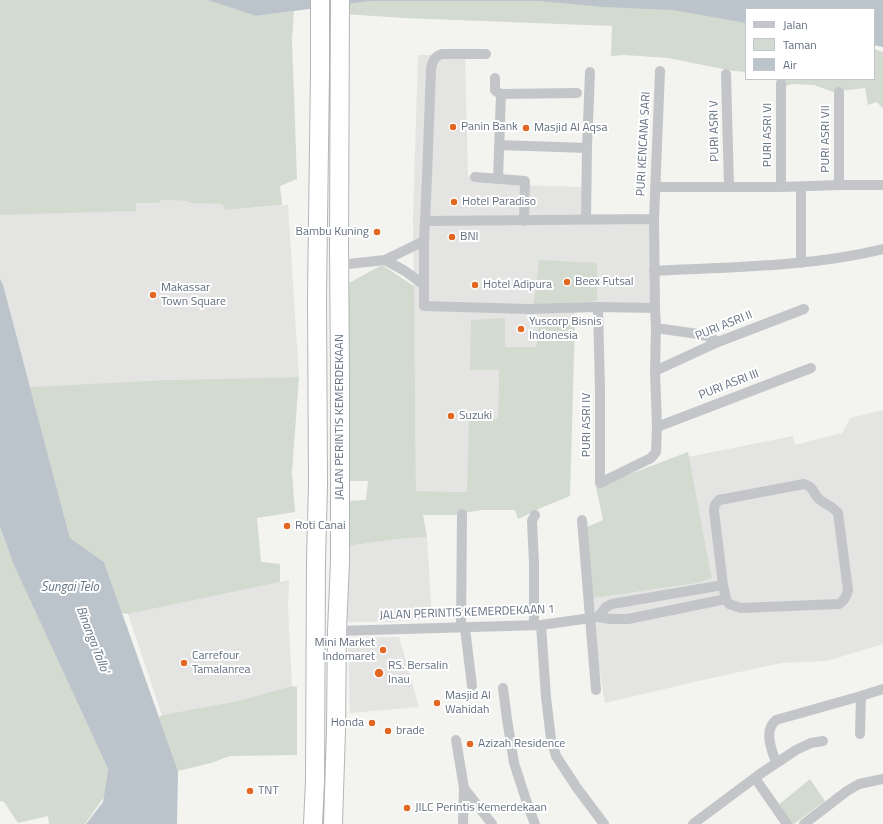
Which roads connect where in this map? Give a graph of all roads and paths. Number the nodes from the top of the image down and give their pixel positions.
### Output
1 (340, 5) edge
2 (320, 9) edge
3 (486, 54) dead end
4 (660, 71) dead end
5 (590, 72) dead end
6 (726, 74) dead end
7 (495, 78) dead end
8 (781, 83) dead end
9 (839, 92) dead end
10 (501, 94) junction
11 (577, 94) dead end
12 (500, 145) junction
13 (588, 148) junction
14 (475, 177) dead end
15 (498, 179) junction
16 (840, 185) junction
17 (883, 185) edge
18 (655, 187) junction
19 (729, 187) junction
20 (801, 187) junction
21 (781, 188) junction
22 (654, 219) junction
23 (586, 220) junction
24 (425, 221) junction
25 (524, 221) junction
26 (424, 241) junction
27 (883, 249) edge
28 (384, 260) junction
29 (801, 263) junction
30 (339, 265) junction
31 (654, 271) junction
32 (424, 285) junction
33 (598, 307) junction
34 (655, 308) junction
35 (804, 309) dead end
36 (656, 328) junction
37 (718, 342) junction
38 (811, 368) dead end
39 (655, 371) junction
40 (657, 427) junction
41 (653, 456) joint
42 (462, 514) dead end
43 (535, 515) dead end
44 (582, 520) dead end
45 (723, 585) junction
46 (726, 599) junction
47 (594, 618) junction
48 (538, 625) junction
49 (463, 627) junction
50 (337, 631) junction
51 (472, 686) dead end
52 (504, 688) dead end
53 (883, 689) edge
54 (596, 690) dead end
55 (861, 696) junction
56 (316, 730) junction
57 (336, 730) junction
58 (860, 734) dead end
59 (456, 740) dead end
60 (823, 741) dead end
61 (776, 763) junction
62 (755, 778) junction
63 (883, 779) edge
64 (464, 788) junction
65 (313, 824) edge
66 (333, 824) edge
67 (463, 824) edge
68 (492, 824) edge
69 (535, 824) edge
70 (604, 824) edge
71 (693, 824) edge
72 (787, 824) edge
73 (804, 824) edge

1 - 30 highway, JALAN PERINTIS KEMERDEKAAN
2 - 56 highway, JALAN PERINTIS KEMERDEKAAN
3 - 24 street
4 - 18 street, PURI KENCANA SARI
5 - 13 street
6 - 19 street, PURI ASRI V
7 - 10 street
8 - 21 street, PURI ASRI VI
9 - 16 street, PURI ASRI VII
10 - 11 street
10 - 12 street
12 - 13 street
12 - 15 street
13 - 23 street
14 - 15 street
15 - 25 street
16 - 17 street
16 - 20 street
18 - 19 street
18 - 22 street, PURI KENCANA SARI
19 - 21 street
20 - 21 street
20 - 29 street
22 - 23 street
22 - 31 street, PURI KENCANA SARI
23 - 25 street
24 - 25 street
24 - 26 street
26 - 28 street
26 - 32 street
27 - 29 street
28 - 30 street
28 - 32 street
29 - 31 street
30 - 50 highway, JALAN PERINTIS KEMERDEKAAN
31 - 34 street, PURI KENCANA SARI
32 - 33 street
33 - 34 street
33 - 41 street, PURI ASRI IV
34 - 36 street, PURI KENCANA SARI
35 - 37 street, PURI ASRI II
36 - 37 street
36 - 39 street, PURI KENCANA SARI
37 - 39 street, PURI ASRI II
38 - 40 street, PURI ASRI III
39 - 40 street, PURI KENCANA SARI
40 - 41 street, PURI KENCANA SARI
42 - 49 street
43 - 48 street
44 - 47 street
45 - 46 street
45 - 46 street
45 - 47 street
46 - 47 street, JALAN PERINTIS KEMERDEKAAN 1
47 - 48 street, JALAN PERINTIS KEMERDEKAAN 1
47 - 54 street
48 - 49 street, JALAN PERINTIS KEMERDEKAAN 1
48 - 70 street
49 - 50 street, JALAN PERINTIS KEMERDEKAAN 1
49 - 51 street
50 - 57 highway, JALAN PERINTIS KEMERDEKAAN
52 - 69 street
53 - 55 street
55 - 58 street
55 - 61 street
56 - 57 highway
56 - 65 highway, JALAN PERINTIS KEMERDEKAAN
57 - 66 highway, JALAN PERINTIS KEMERDEKAAN
59 - 64 street
60 - 61 street
61 - 62 street
62 - 71 street
62 - 72 street
63 - 73 street
64 - 67 street
64 - 68 street

